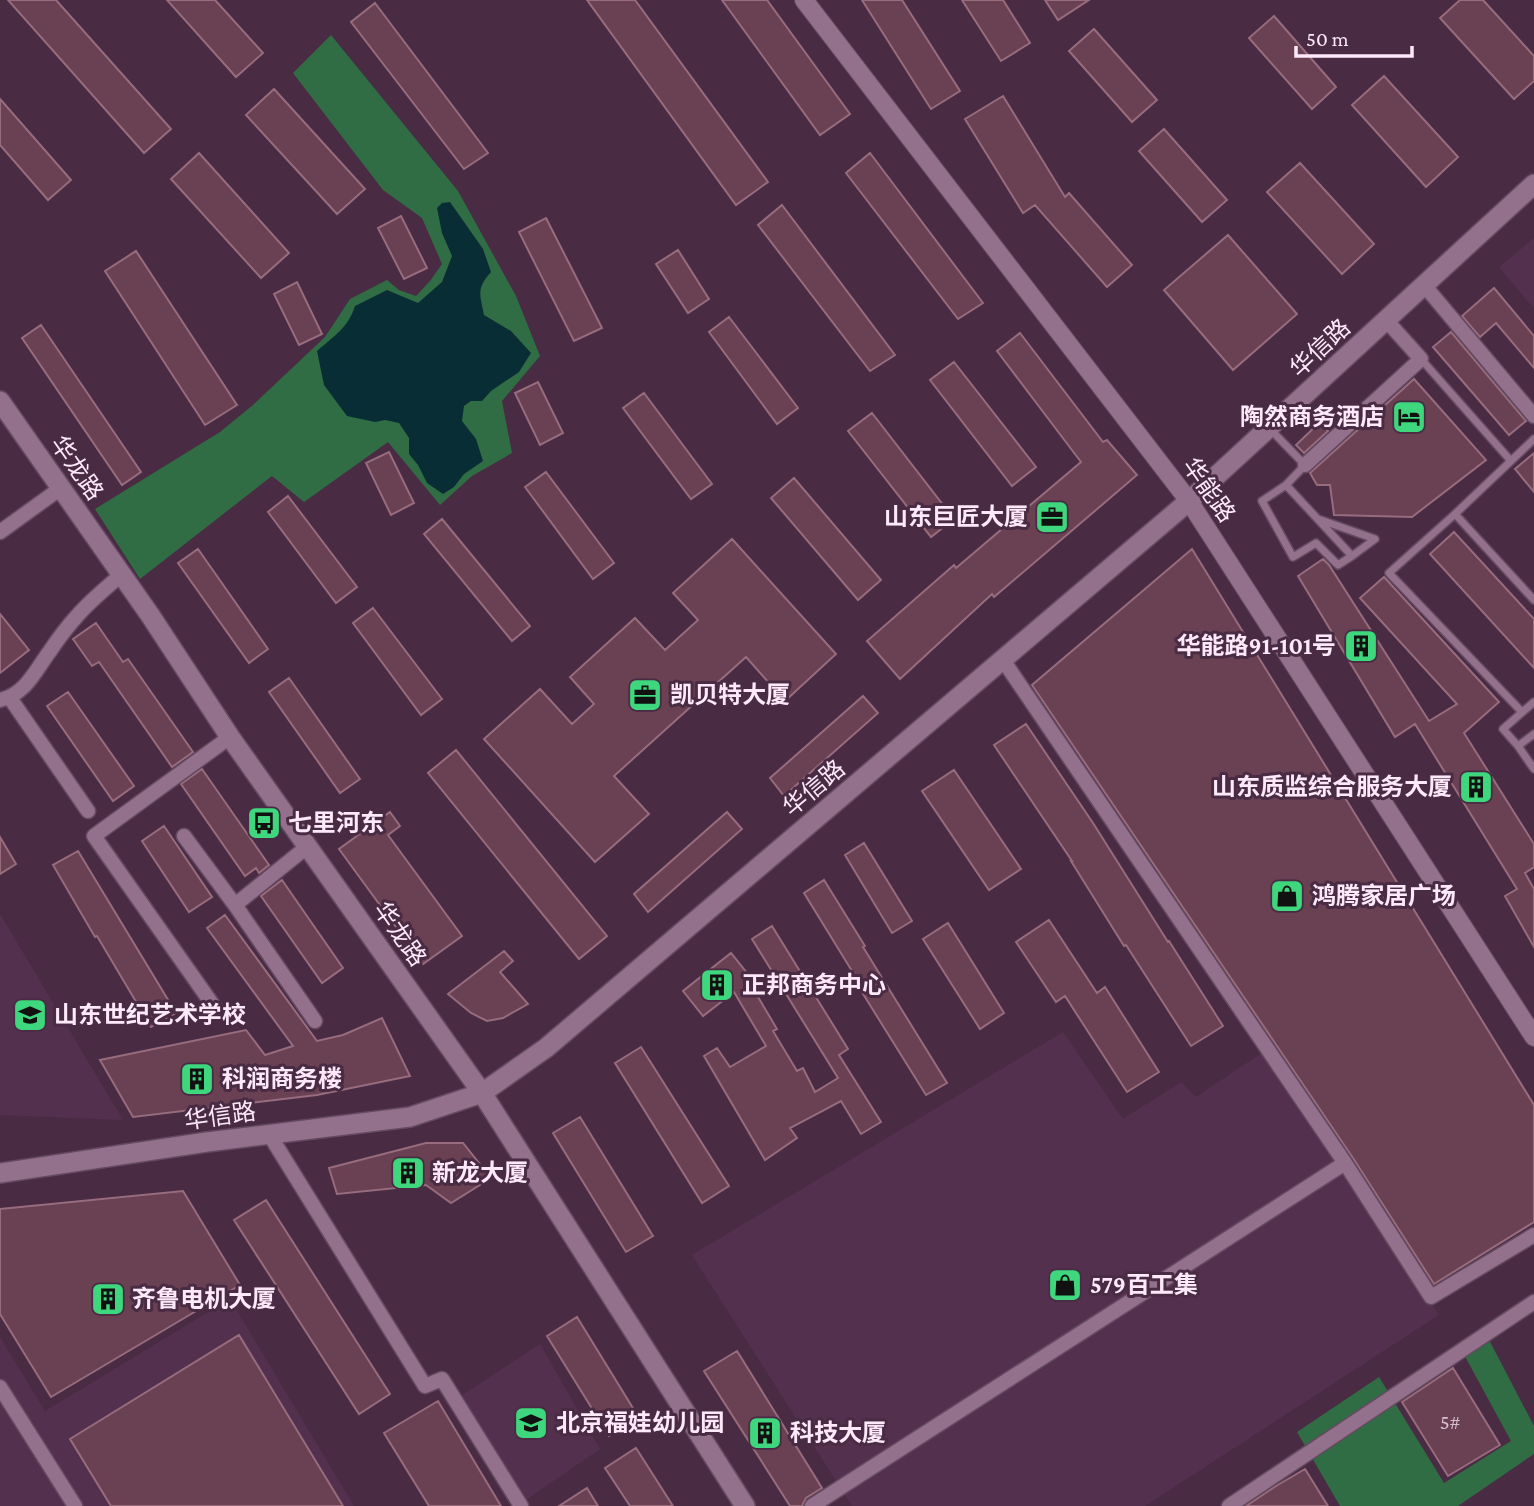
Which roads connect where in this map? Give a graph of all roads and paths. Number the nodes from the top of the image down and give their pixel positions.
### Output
1 (811, 2) edge
2 (1534, 184) edge
3 (1424, 285) junction
4 (1386, 320) junction
5 (1421, 359) junction
6 (0, 401) edge
7 (1534, 416) edge
8 (1269, 428) junction
9 (1534, 439) edge
10 (1511, 461) junction
11 (1305, 465) junction
12 (1286, 485) junction
13 (61, 488) junction
14 (1189, 501) junction
15 (1455, 514) junction
16 (1318, 519) junction
17 (0, 533) edge
18 (1352, 556) junction
19 (121, 575) junction
20 (1534, 600) edge
21 (1003, 660) junction
22 (5, 699) edge
23 (1534, 702) edge
24 (1522, 712) junction
25 (1534, 734) edge
26 (230, 737) junction
27 (1518, 746) junction
28 (1534, 769) edge
29 (88, 811) dead end
30 (184, 836) dead end
31 (308, 846) junction
32 (235, 905) junction
33 (215, 1008) dead end
34 (315, 1021) dead end
35 (1534, 1037) edge
36 (482, 1093) junction
37 (269, 1134) junction
38 (1345, 1163) junction
39 (0, 1173) edge
40 (1534, 1235) edge
41 (1534, 1302) edge
42 (0, 1387) edge
43 (75, 1506) edge
44 (521, 1506) edge
45 (745, 1506) edge
46 (812, 1506) edge
47 (1229, 1506) edge

1 - 14 street, 华能路
2 - 3 main road, 华信路
3 - 4 main road, 华信路
3 - 7 street
4 - 5 street
4 - 8 main road, 华信路
5 - 10 lane
5 - 11 street
6 - 13 main road, 华龙路
8 - 11 lane
8 - 14 main road, 华信路
9 - 10 lane
10 - 15 lane
11 - 12 lane
12 - 16 lane
12 - 18 lane
13 - 17 street
13 - 19 main road, 华龙路
14 - 21 main road, 华信路
14 - 35 street, 华能路
15 - 20 lane
15 - 24 lane
16 - 18 lane
16 - 18 lane
19 - 22 street
19 - 26 main road, 华龙路
21 - 36 main road, 华信路
21 - 38 street
22 - 29 street
23 - 24 lane
24 - 27 lane
25 - 27 lane
26 - 31 main road, 华龙路
26 - 33 street
27 - 28 lane
30 - 32 street
31 - 32 street
31 - 36 main road, 华龙路
32 - 34 street
36 - 37 main road, 华信路
36 - 45 main road, 华龙路
37 - 39 main road, 华信路
37 - 44 street
38 - 40 street
38 - 46 street
41 - 47 street
42 - 43 street

